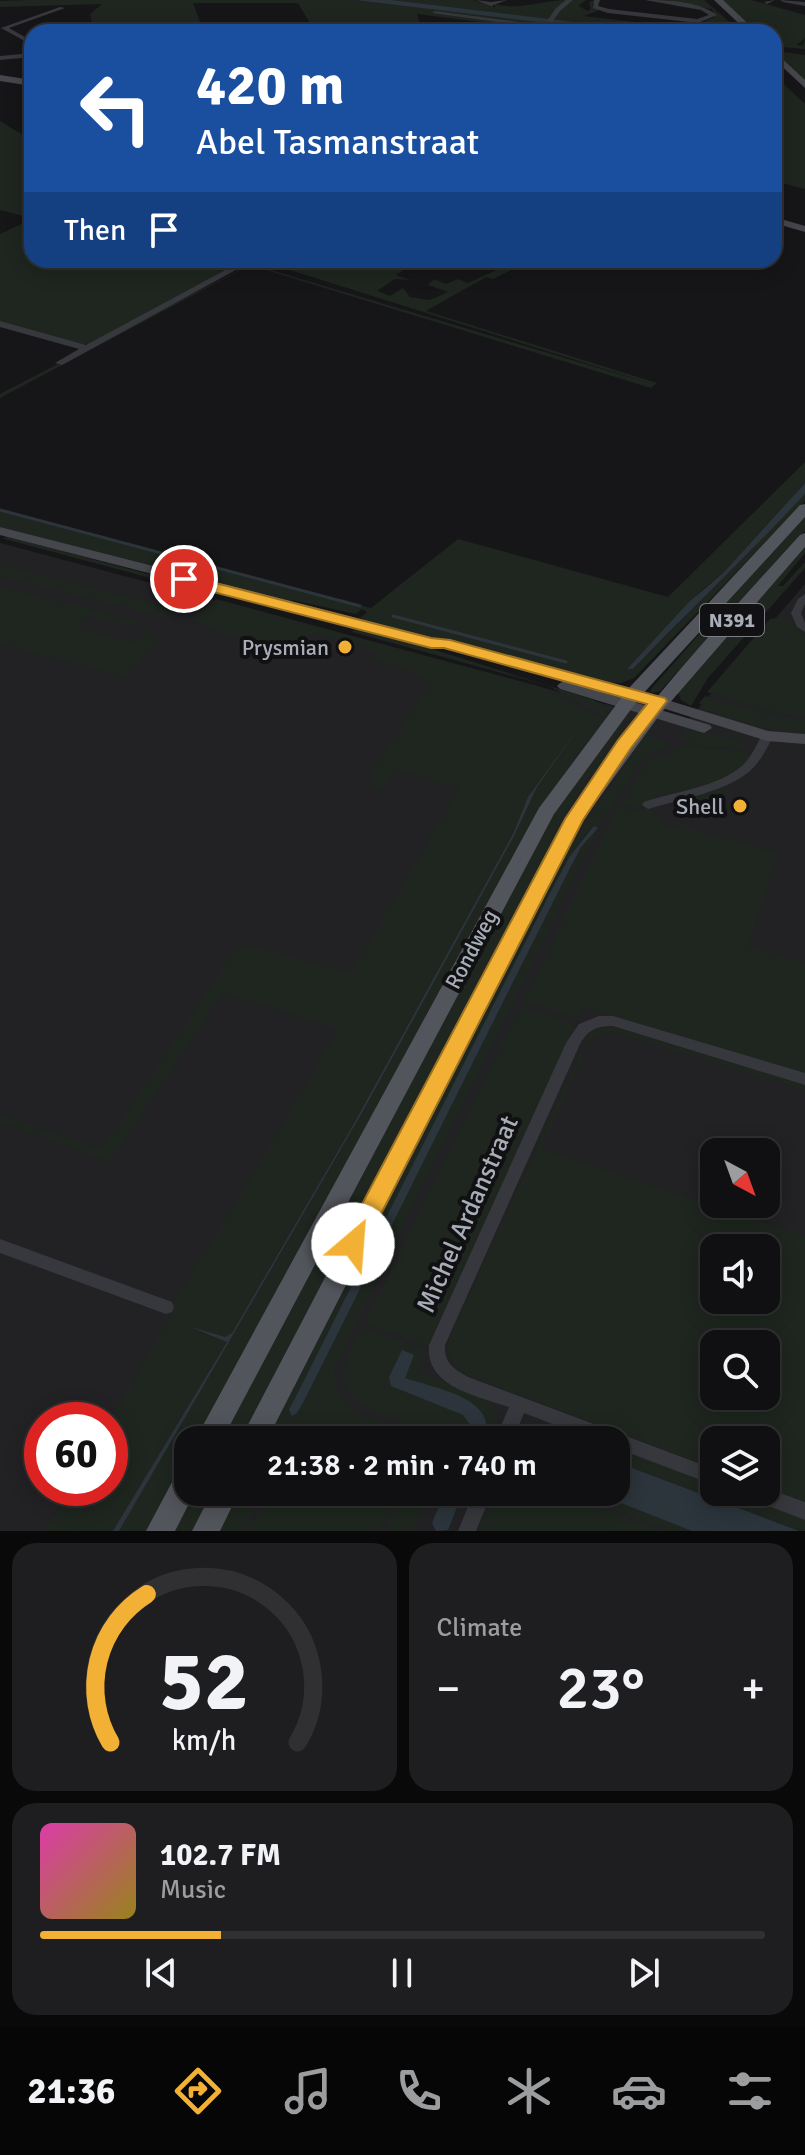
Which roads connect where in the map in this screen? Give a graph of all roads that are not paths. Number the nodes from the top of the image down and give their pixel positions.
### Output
1 (479, 0) edge
2 (504, 0) edge
3 (570, 0) edge
4 (597, 0) edge
5 (648, 0) edge
6 (718, 0) edge
7 (783, 0) edge
8 (804, 4) edge
9 (62, 8) dead end
10 (435, 13) dead end
11 (530, 24) edge
12 (548, 24) edge
13 (744, 24) edge
14 (24, 39) edge
15 (24, 56) edge
16 (0, 58) edge
17 (782, 62) edge
18 (0, 78) edge
19 (24, 82) edge
20 (805, 85) edge
21 (782, 222) edge
22 (805, 229) edge
23 (235, 268) edge
24 (0, 324) edge
25 (87, 348) junction
26 (59, 363) dead end
27 (805, 508) edge
28 (0, 531) edge
29 (805, 538) edge
30 (805, 597) edge
31 (805, 629) edge
32 (629, 698) junction
33 (654, 706) junction
34 (805, 739) edge
35 (765, 741) junction
36 (805, 749) edge
37 (648, 805) dead end
38 (805, 1079) edge
39 (0, 1246) edge
40 (166, 1307) dead end
41 (519, 1403) junction
42 (215, 1426) edge
43 (260, 1426) edge
44 (510, 1426) edge
45 (700, 1472) edge
46 (780, 1502) edge
47 (174, 1504) edge
48 (219, 1506) edge
49 (477, 1506) edge
50 (805, 1511) edge
51 (160, 1531) edge
52 (206, 1531) edge
53 (467, 1531) edge

1 - 2 street
3 - 12 street
4 - 5 street
6 - 13 street
7 - 8 street
9 - 14 street
10 - 11 street
15 - 16 street
17 - 20 street
18 - 19 street
21 - 22 street
23 - 25 street
24 - 25 street
25 - 26 street
27 - 32 main road, Rondweg / N391
28 - 32 street
29 - 33 main road, Rondweg / N391
30 - 31 street
32 - 33 street
32 - 42 main road, Rondweg / N391
33 - 35 street
33 - 43 main road, Rondweg / N391
34 - 35 street
35 - 36 street
35 - 37 street
38 - 41 street, Michel Ardanstraat
39 - 40 street
41 - 44 street
41 - 45 street, Michel Ardanstraat
46 - 50 street
47 - 51 main road
48 - 52 main road
49 - 53 street

